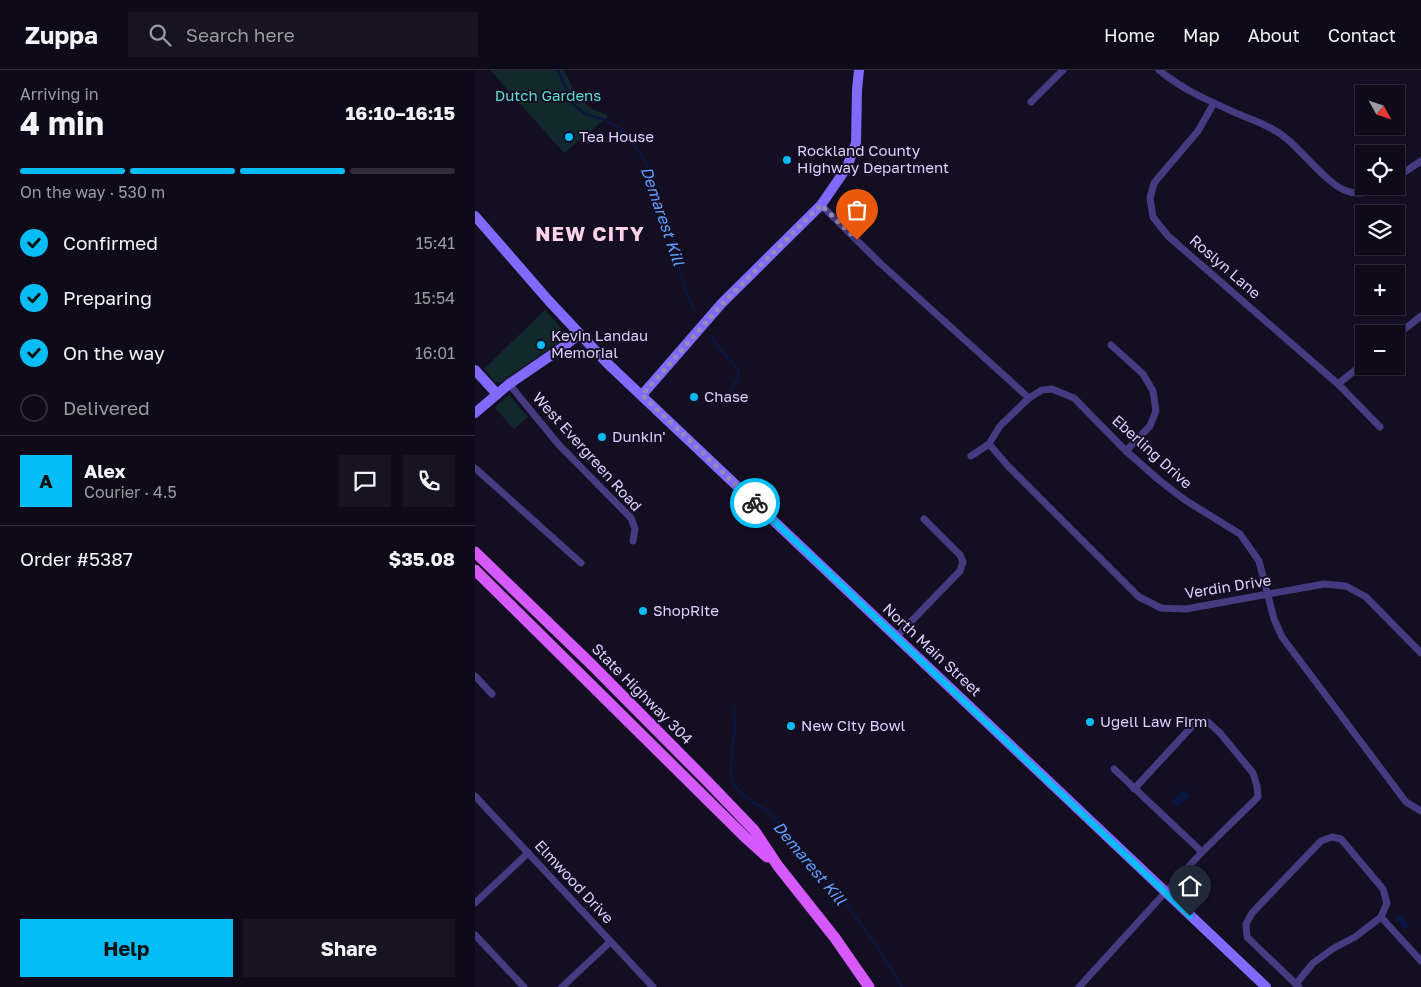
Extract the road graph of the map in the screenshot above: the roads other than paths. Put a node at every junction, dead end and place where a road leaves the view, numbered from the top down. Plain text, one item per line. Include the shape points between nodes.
1 (859, 70) edge
2 (1063, 70) edge
3 (1159, 70) edge
4 (1031, 102) dead end
5 (1214, 103) junction
6 (1421, 161) edge
7 (1405, 172) edge
8 (1355, 193) edge
9 (821, 205) junction
10 (476, 218) edge
11 (1421, 316) edge
12 (1405, 329) edge
13 (579, 334) junction
14 (1111, 346) dead end
15 (475, 370) edge
16 (1355, 370) edge
17 (509, 384) junction
18 (1338, 384) junction
19 (497, 394) junction
20 (642, 395) junction
21 (1029, 398) junction
22 (475, 413) edge
23 (1380, 427) dead end
24 (989, 444) junction
25 (1126, 451) junction
26 (971, 456) dead end
27 (475, 468) edge
28 (924, 519) dead end
29 (633, 541) dead end
30 (475, 552) edge
31 (581, 563) dead end
32 (475, 570) edge
33 (1267, 594) junction
34 (896, 637) junction
35 (1421, 653) edge
36 (475, 676) edge
37 (491, 694) dead end
38 (1114, 769) dead end
39 (1134, 788) junction
40 (475, 796) edge
41 (1421, 811) edge
42 (1202, 852) junction
43 (528, 853) junction
44 (778, 866) junction
45 (1166, 892) junction
46 (475, 903) edge
47 (1381, 917) junction
48 (475, 935) edge
49 (610, 942) junction
50 (1421, 961) edge
51 (1298, 985) edge
52 (524, 987) edge
53 (563, 987) edge
54 (653, 987) edge
55 (869, 987) edge
56 (1079, 987) edge
57 (1266, 987) edge

1 - 9 street via 856,143 847,166
2 - 4 street
3 - 5 street via 1179,85
5 - 8 street via 1286,138 1328,179 1343,190
5 - 18 street, Roslyn Lane via 1199,131 1154,183 1150,198 1153,217 1168,236
6 - 7 street
9 - 20 street via 723,303
9 - 21 street
10 - 13 street, North Main Street
11 - 12 street
13 - 17 street
13 - 20 street, North Main Street
14 - 25 street via 1143,374 1153,391 1156,411 1150,426
15 - 19 street
16 - 18 street
17 - 19 street
17 - 29 street, West Evergreen Road via 547,433 631,518 635,529
18 - 23 street, Roslyn Lane
19 - 22 street
20 - 34 street, North Main Street
21 - 24 street via 1000,426
21 - 25 street, Eberling Drive via 1042,390 1052,389 1074,398
24 - 26 street
24 - 33 street, Verdin Drive via 1007,466 1139,597 1161,608 1186,609
25 - 33 street, Eberling Drive via 1185,500 1239,534 1259,561
27 - 31 street
28 - 34 street via 963,562 959,571
30 - 44 main road, State Highway 304 via 707,781 757,835
32 - 44 main road, State Highway 304
33 - 35 street, Verdin Drive via 1324,584 1346,586 1366,596
33 - 41 street, Eberling Drive via 1281,637 1406,802
34 - 45 street, North Main Street
36 - 37 street
38 - 39 street
39 - 42 street
39 - 42 street via 1197,721 1208,722 1220,733 1253,773 1258,797
40 - 43 street, Elmwood Drive
42 - 45 street
43 - 46 street
43 - 49 street, Elmwood Drive
44 - 55 main road, State Highway 304
45 - 56 street
45 - 57 street, North Main Street
47 - 50 street
47 - 51 street via 1313,963
47 - 51 street via 1387,902 1383,889 1341,839 1332,837 1321,841 1252,913 1246,924 1247,937
48 - 52 street
49 - 53 street
49 - 54 street, Elmwood Drive

